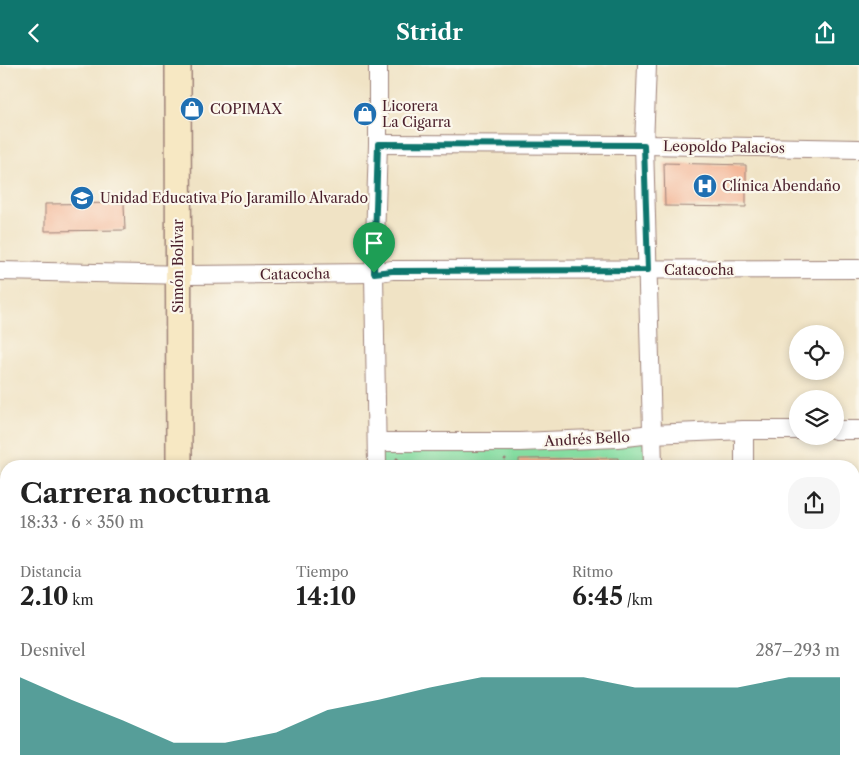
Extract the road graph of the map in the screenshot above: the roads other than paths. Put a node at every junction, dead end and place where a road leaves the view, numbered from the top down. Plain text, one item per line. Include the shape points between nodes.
1 (178, 65) edge
2 (378, 65) edge
3 (647, 65) edge
4 (378, 144) junction
5 (644, 145) junction
6 (859, 149) edge
7 (859, 269) edge
8 (648, 270) junction
9 (0, 271) edge
10 (374, 273) junction
11 (178, 275) junction
12 (744, 430) junction
13 (789, 430) edge
14 (844, 430) edge
15 (859, 430) edge
16 (652, 434) junction
17 (377, 443) junction
18 (179, 460) edge
19 (377, 460) edge
20 (653, 460) edge
21 (744, 460) edge

1 - 11 street, Simón Bolívar
2 - 4 street
3 - 5 street
4 - 5 street, Leopoldo Palacios
4 - 10 street
5 - 6 street, Leopoldo Palacios
5 - 8 street
7 - 8 street, Catacocha
8 - 10 street, Catacocha
8 - 16 street
9 - 11 street, Catacocha
10 - 11 street, Catacocha
10 - 17 street
11 - 18 street, Simón Bolívar
12 - 13 street, Andrés Bello
12 - 16 street, Andrés Bello
12 - 21 street
14 - 15 street
16 - 17 street, Andrés Bello via 520,442
16 - 20 street
17 - 19 street

